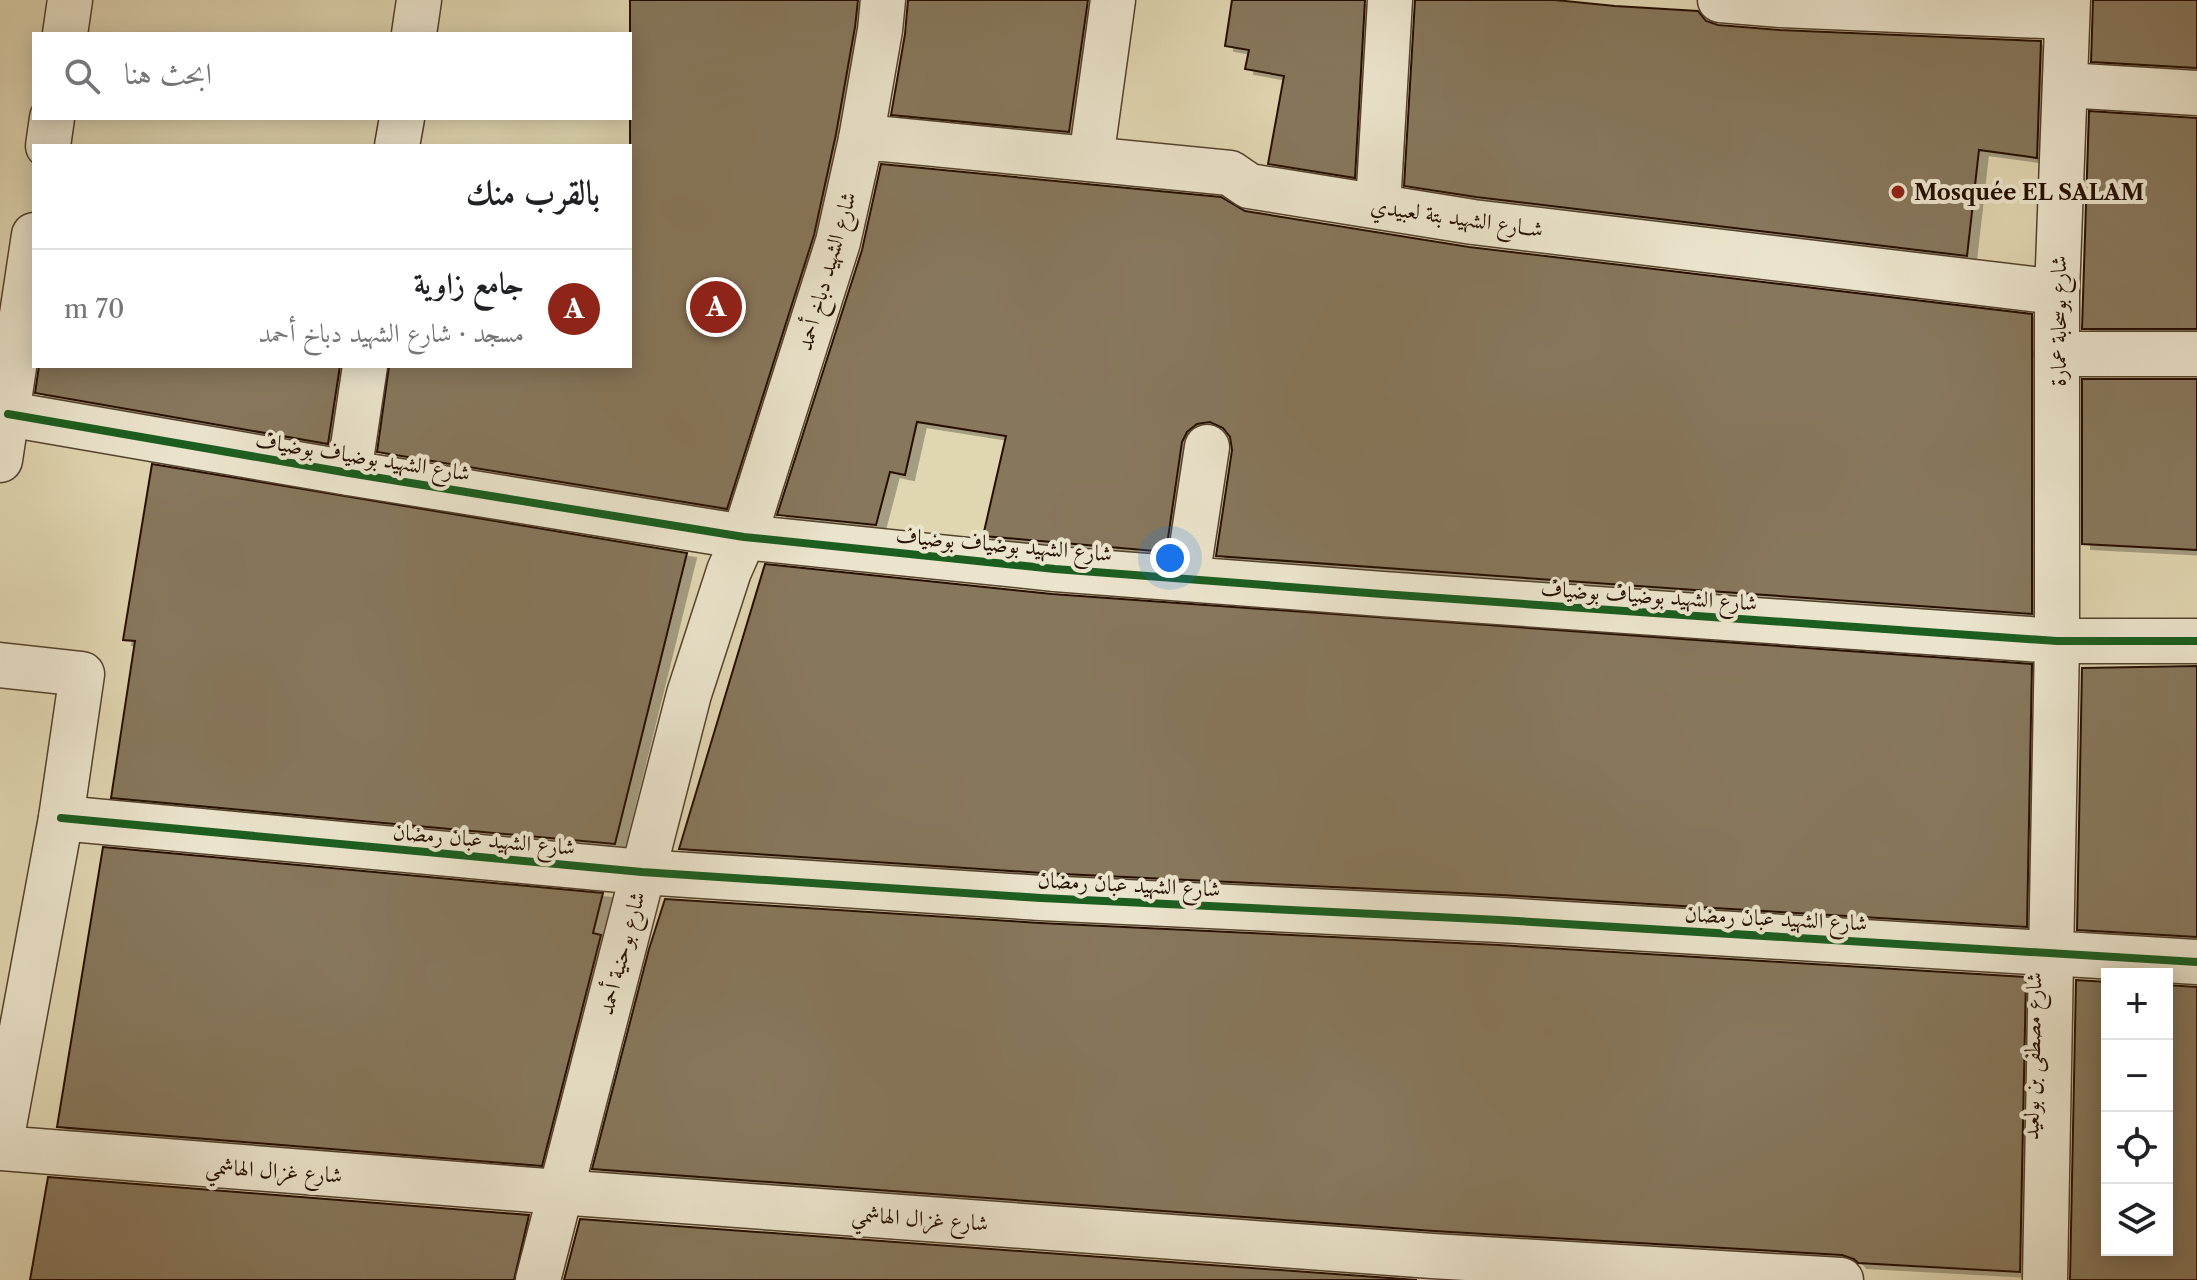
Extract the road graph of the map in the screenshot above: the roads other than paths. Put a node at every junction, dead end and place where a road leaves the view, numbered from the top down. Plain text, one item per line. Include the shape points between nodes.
1 (70, 0) edge
2 (419, 0) edge
3 (883, 0) edge
4 (1113, 0) edge
5 (1390, 0) edge
6 (1720, 0) edge
7 (1854, 4) edge
8 (2068, 8) edge
9 (65, 32) edge
10 (414, 32) edge
11 (2065, 85) junction
12 (2197, 93) edge
13 (52, 120) edge
14 (402, 120) edge
15 (861, 139) junction
16 (48, 144) edge
17 (397, 144) edge
18 (1091, 159) junction
19 (1378, 206) junction
20 (32, 249) edge
21 (2057, 292) junction
22 (2057, 354) junction
23 (2197, 354) edge
24 (365, 368) edge
25 (8, 414) junction
26 (1207, 447) dead end
27 (0, 460) edge
28 (349, 473) junction
29 (744, 537) junction
30 (1187, 579) junction
31 (2057, 641) junction
32 (2197, 641) edge
33 (0, 665) edge
34 (61, 818) junction
35 (642, 872) junction
36 (2052, 953) junction
37 (2197, 962) edge
38 (0, 1148) edge
39 (559, 1192) junction
40 (538, 1280) edge
41 (1841, 1280) edge
42 (2045, 1280) edge

1 - 9 street
2 - 10 street
3 - 15 street, شارع الشهيد دباخ أحمد
4 - 18 street
5 - 19 street
6 - 7 street
7 - 8 street
8 - 11 street, شارع بوسحابة عمارة
11 - 12 street
11 - 21 street, شارع بوسحابة عمارة
13 - 16 street
14 - 17 street
15 - 18 street, شــارع الشهيد بتة لعبيدي
15 - 29 street, شارع الشهيد دباخ أحمد via 838,242
18 - 19 street, شــارع الشهيد بتة لعبيدي via 1230,173 1249,186
19 - 21 street, شــارع الشهيد بتة لعبيدي
20 - 25 street
21 - 22 street, شارع بوسحابة عمارة
22 - 23 street
22 - 31 street, شارع بوسحابة عمارة
24 - 28 street
25 - 27 street
25 - 28 street, شارع الشهيد بوضياف بوضياف
26 - 30 street
28 - 29 street, شارع الشهيد بوضياف بوضياف
29 - 30 street, شارع الشهيد بوضياف بوضياف
29 - 35 street, شارع بوحنية أحمد via 689,694
30 - 31 street, شارع الشهيد بوضياف بوضياف
31 - 32 street, شارع الشهيد بوضياف بوضياف
31 - 36 street, شارع مصطفى بن بولعيد
33 - 34 street via 82,674
34 - 35 street, شارع الشهيد عبان رمضان
34 - 38 street
35 - 36 street, شارع الشهيد عبان رمضان
35 - 39 street, شارع بوحنية أحمد
36 - 37 street, شارع الشهيد عبان رمضان
36 - 42 street, شارع مصطفى بن بولعيد
38 - 39 street, شارع غزال الهاشمي
39 - 40 street, شارع بوحنية أحمد
39 - 41 street, شارع غزال الهاشمي via 1432,1256

